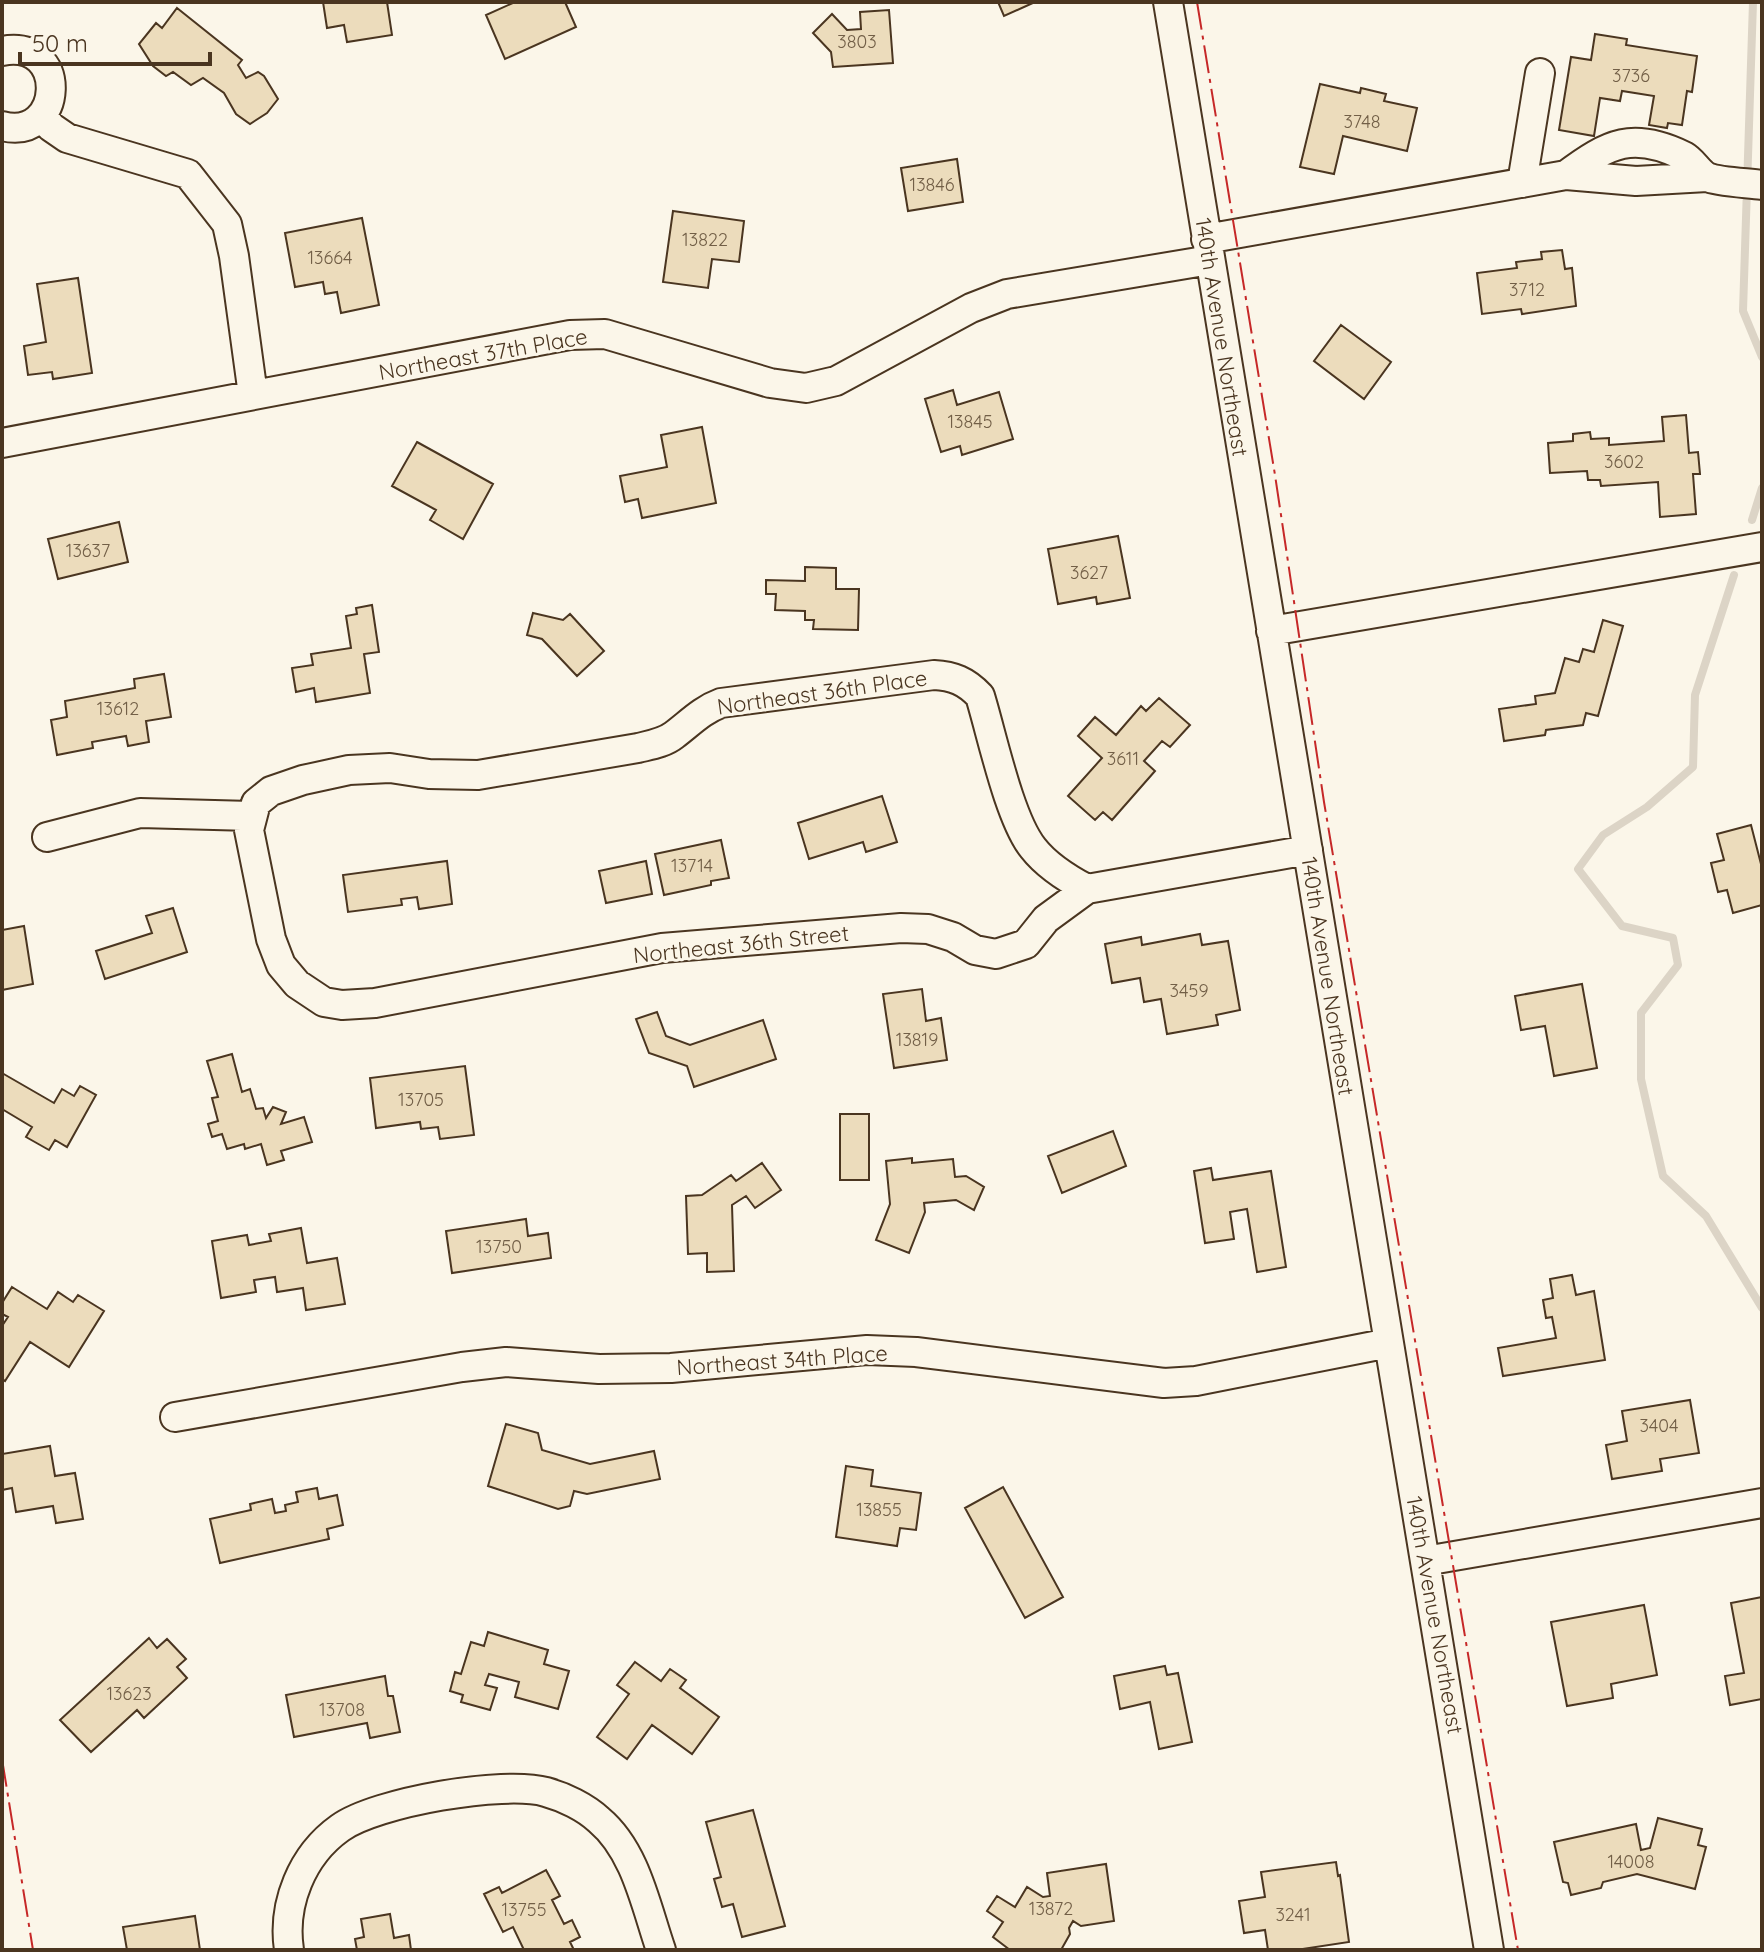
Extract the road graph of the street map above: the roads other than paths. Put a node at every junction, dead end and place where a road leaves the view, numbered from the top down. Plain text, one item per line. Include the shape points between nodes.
1 (1168, 2) edge
2 (2, 51) edge
3 (1540, 73) dead end
4 (42, 115) junction
5 (2, 126) edge
6 (1566, 175) junction
7 (1707, 177) junction
8 (1522, 183) junction
9 (1762, 185) edge
10 (1208, 249) junction
11 (253, 395) junction
12 (2, 443) edge
13 (1762, 547) edge
14 (1271, 631) junction
15 (254, 810) junction
16 (47, 837) dead end
17 (1308, 850) junction
18 (1087, 889) junction
19 (1389, 1343) junction
20 (175, 1417) dead end
21 (1762, 1503) edge
22 (1425, 1561) junction
23 (289, 1950) edge
24 (661, 1950) edge
25 (1489, 1950) edge

1 - 10 street, 140th Avenue Northeast
2 - 4 street via 29,52 48,69 52,93
3 - 8 street
4 - 5 street via 20,127
4 - 11 street via 67,138 188,174 227,224
6 - 7 street via 1636,181
6 - 7 street via 1597,152 1627,143 1653,143 1688,158
6 - 8 street, Northeast 37th Place
7 - 9 street
8 - 10 street, Northeast 37th Place
10 - 11 street, Northeast 37th Place via 1007,294 836,381 806,388 770,383 605,334 570,335
10 - 14 street, 140th Avenue Northeast
11 - 12 street, Northeast 37th Place
13 - 14 street
14 - 17 street, 140th Avenue Northeast
15 - 16 street, Northeast 36th Place via 140,813
15 - 18 street, Northeast 36th Place via 271,791 349,770 478,775 661,742 721,703 949,676 980,696 1008,793 1032,847
15 - 18 street, Northeast 36th Street via 249,830 281,965 312,996 342,1005 662,948 901,928 928,929 996,954 1026,944 1046,919
17 - 18 street, Northeast 36th Street
17 - 19 street, 140th Avenue Northeast
19 - 20 street, Northeast 34th Place via 1164,1383 867,1350 671,1368 506,1362
19 - 22 street, 140th Avenue Northeast
21 - 22 street
22 - 25 street, 140th Avenue Northeast
23 - 24 street via 286,1933 294,1888 306,1863 341,1827 377,1811 512,1788 544,1791 600,1820 633,1866

